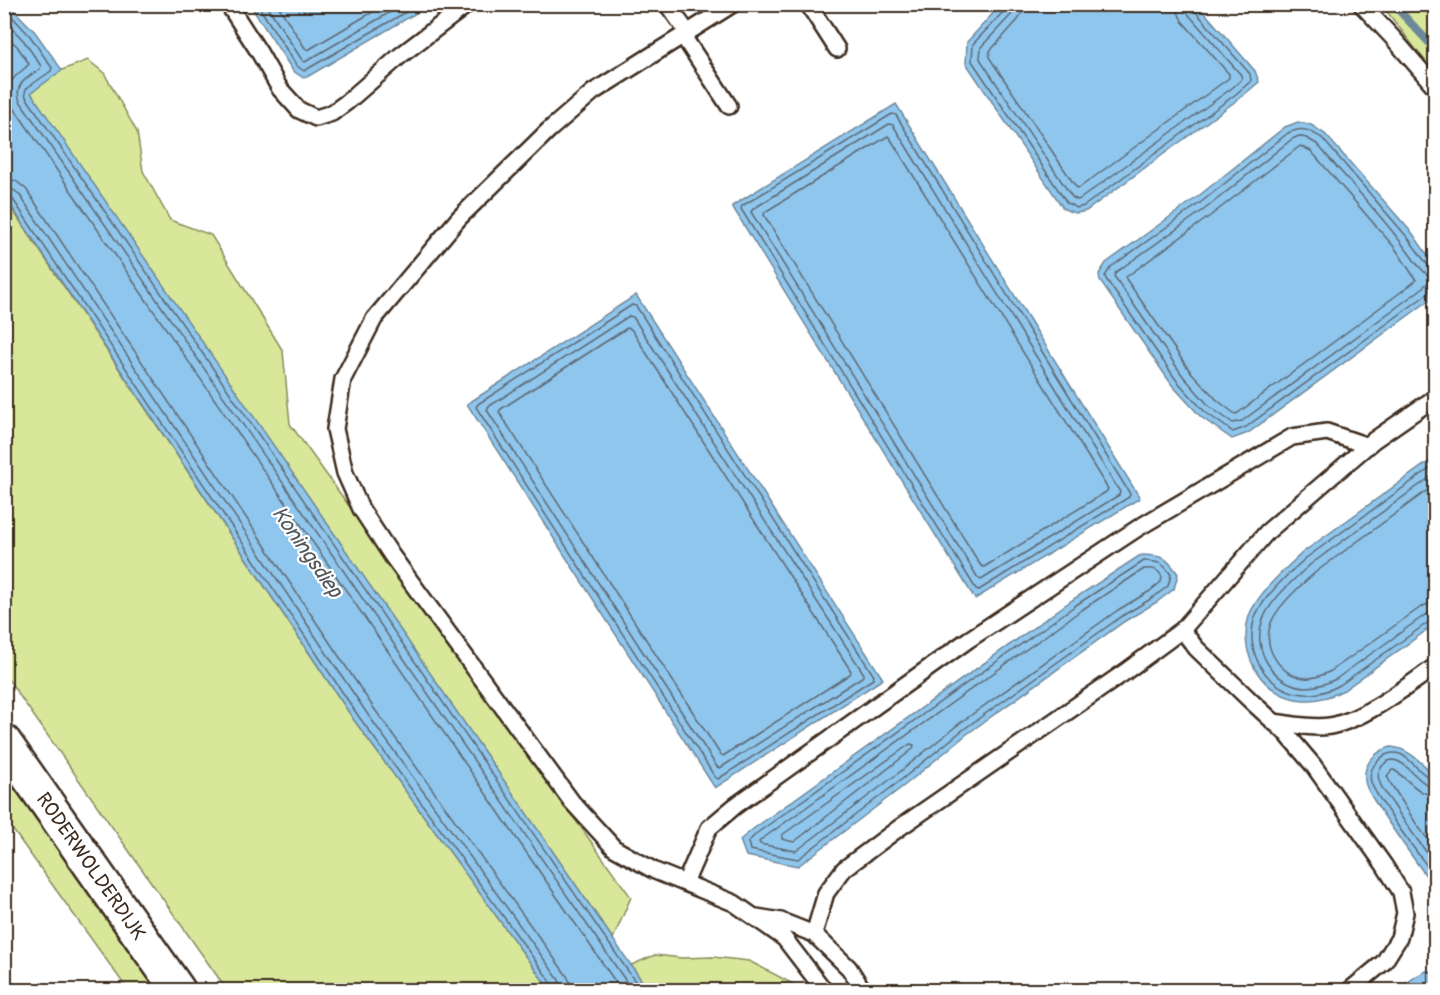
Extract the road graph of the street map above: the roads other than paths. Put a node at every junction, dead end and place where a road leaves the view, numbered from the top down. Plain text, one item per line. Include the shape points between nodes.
1 (228, 4) edge
2 (468, 4) edge
3 (667, 4) edge
4 (734, 4) edge
5 (808, 4) edge
6 (1361, 4) edge
7 (685, 35) junction
8 (837, 49) dead end
9 (1436, 88) edge
10 (729, 106) dead end
11 (1436, 397) edge
12 (1368, 446) junction
13 (1182, 630) junction
14 (1436, 666) edge
15 (1273, 722) junction
16 (4, 742) edge
17 (685, 884) junction
18 (753, 916) junction
19 (814, 934) junction
20 (178, 990) edge
21 (824, 990) edge
22 (863, 990) edge
23 (1350, 990) edge

1 - 2 lane via 280,89 299,110 315,118 332,113 347,102
3 - 7 lane
4 - 7 lane
5 - 8 lane
6 - 9 lane
7 - 10 lane
7 - 17 lane via 593,92 459,218 375,319 344,379 335,429 345,472 362,509 572,802 614,848
11 - 12 lane
12 - 13 lane via 1267,532
12 - 17 lane via 1327,432 1292,437 1138,528 968,640 735,806 709,828
13 - 15 lane
13 - 19 lane via 844,869 826,893
14 - 15 lane via 1354,718 1329,726
15 - 23 lane via 1313,765 1401,892 1405,913 1399,938 1384,962
16 - 20 street, RODERWOLDERDIJK
17 - 18 lane via 734,903
18 - 19 lane via 781,921
18 - 21 lane via 784,938
19 - 22 lane via 849,968

